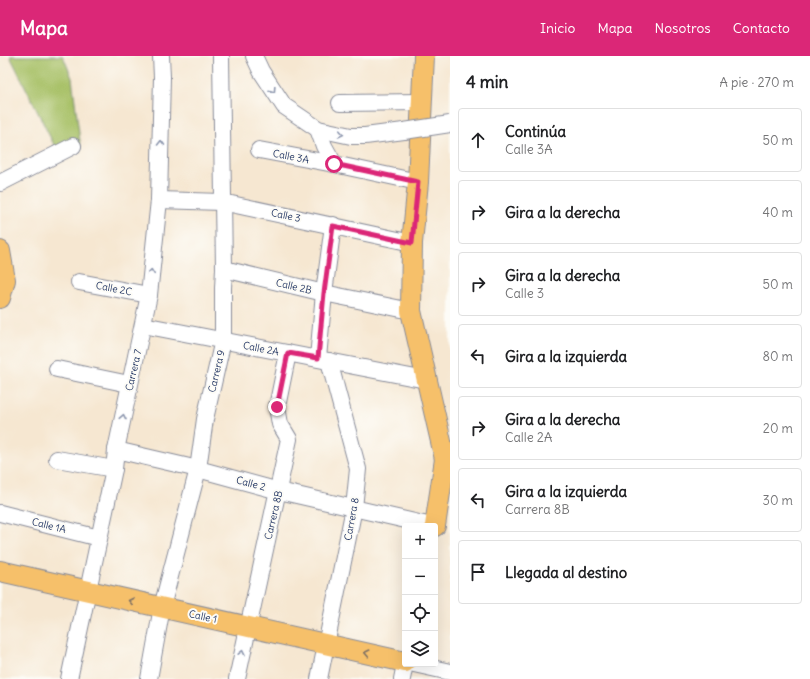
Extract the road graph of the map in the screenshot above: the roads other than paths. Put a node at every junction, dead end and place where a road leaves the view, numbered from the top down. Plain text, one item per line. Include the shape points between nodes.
1 (161, 56) edge
2 (221, 56) edge
3 (254, 56) edge
4 (424, 56) edge
5 (422, 102) junction
6 (340, 103) dead end
7 (450, 124) edge
8 (318, 129) junction
9 (73, 146) dead end
10 (259, 150) dead end
11 (334, 164) junction
12 (0, 182) edge
13 (418, 182) junction
14 (159, 200) junction
15 (222, 202) junction
16 (333, 226) junction
17 (412, 243) junction
18 (0, 251) edge
19 (224, 269) junction
20 (79, 282) dead end
21 (324, 293) junction
22 (149, 295) junction
23 (0, 298) edge
24 (411, 311) junction
25 (143, 325) junction
26 (223, 340) junction
27 (288, 353) junction
28 (323, 360) junction
29 (57, 368) dead end
30 (426, 380) junction
31 (129, 384) junction
32 (116, 450) junction
33 (57, 459) dead end
34 (447, 465) edge
35 (114, 469) junction
36 (198, 469) junction
37 (279, 491) junction
38 (354, 508) junction
39 (0, 513) edge
40 (421, 523) edge
41 (435, 523) edge
42 (99, 538) junction
43 (0, 571) edge
44 (87, 592) junction
45 (162, 607) junction
46 (248, 626) junction
47 (327, 644) junction
48 (402, 662) edge
49 (404, 667) edge
50 (428, 667) edge
51 (450, 672) edge
52 (69, 679) edge
53 (149, 679) edge
54 (237, 679) edge
55 (319, 679) edge
56 (402, 679) edge

14 -> 1 street, Carrera 7
2 - 15 street, Carrera 9
3 -> 8 street via 284,106
4 - 5 main road
5 - 6 street
5 - 13 main road
8 -> 7 street, bridge via 351,136 365,136
8 - 11 street
9 - 12 street
10 - 11 street, Calle 3A
11 - 13 street, Calle 3A
13 - 17 main road
14 - 15 street, Calle 3
22 -> 14 street, Carrera 7
15 - 16 street, Calle 3
15 - 19 street, Carrera 9
16 - 17 street, Calle 3
16 - 21 street
17 - 24 main road
18 - 23 main road via 5,280
19 - 21 street, Calle 2B
19 - 26 street, Carrera 9
20 - 22 street, Calle 2C
21 - 24 street, Calle 2B
21 - 28 street
22 - 25 street, Carrera 7
24 - 30 main road
25 - 26 street, Calle 2A
25 - 31 street, Carrera 7
26 - 27 street, Calle 2A
26 - 36 street, Carrera 9 via 205,419
27 - 28 street, Calle 2A
27 - 37 street, Carrera 8B via 277,407 280,424 289,439
28 - 30 street, Calle 2A
28 - 38 street, Carrera 8 via 358,469
29 - 31 street
30 - 34 main road
32 -> 31 street, Carrera 7
32 - 35 street, Carrera 7
32 - 36 street, Calle 2
33 - 35 street
34 - 41 main road
35 - 42 street, Carrera 7
36 - 37 street, Calle 2
36 - 45 street, Carrera 9
37 - 38 street, Calle 2
37 - 46 street, Carrera 8B
38 - 40 street, Calle 2
38 - 47 street, Carrera 8
39 - 42 street, Calle 1A
42 - 44 street, Carrera 7
43 - 44 main road, Calle 1
45 -> 44 main road, Calle 1
44 - 52 street, Carrera 7
45 - 46 main road, Calle 1
45 - 53 street, Carrera 9
46 - 47 main road, Calle 1
54 -> 46 street, Carrera 8B
48 -> 47 main road, Calle 1
47 - 55 street, Carrera 8
49 - 56 street
50 - 51 street

